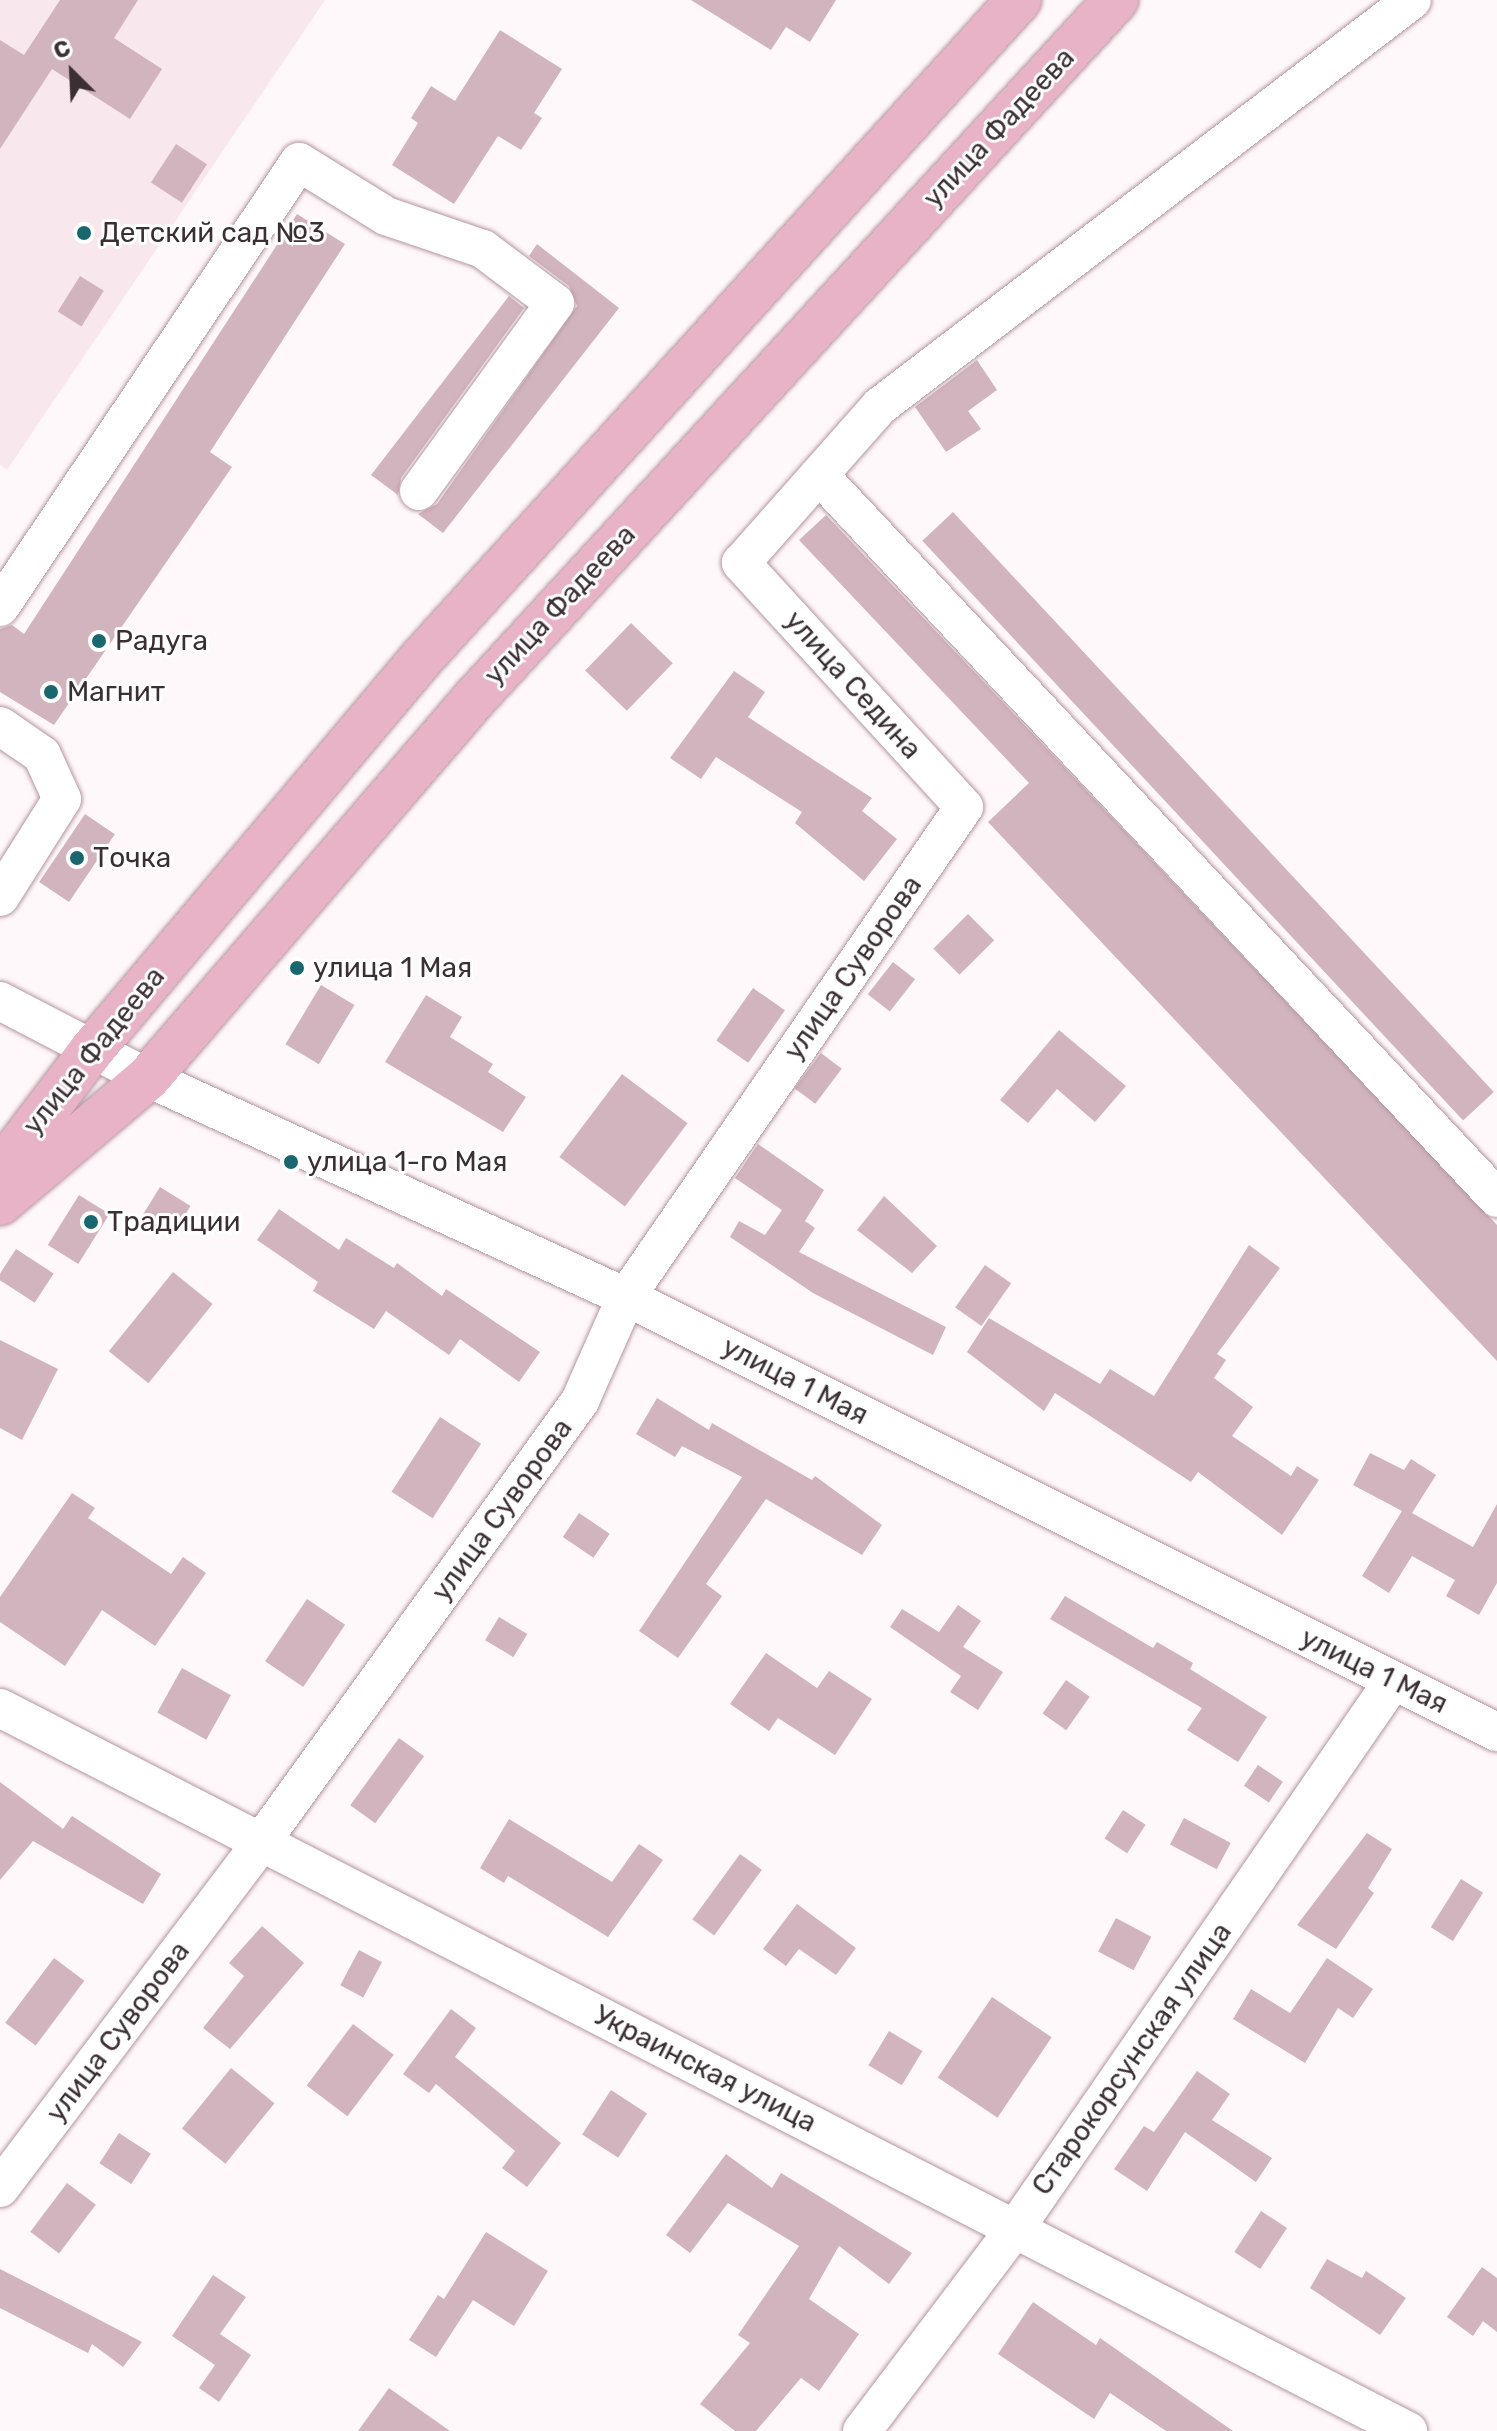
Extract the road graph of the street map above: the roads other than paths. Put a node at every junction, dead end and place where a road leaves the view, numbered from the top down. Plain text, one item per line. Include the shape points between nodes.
1 (1019, 0) edge
2 (1116, 0) edge
3 (1412, 0) edge
4 (819, 475) junction
5 (419, 491) dead end
6 (0, 607) edge
7 (421, 659) junction
8 (475, 698) junction
9 (0, 726) edge
10 (964, 807) joint
11 (0, 897) edge
12 (0, 1001) edge
13 (91, 1051) junction
14 (148, 1078) junction
15 (0, 1171) edge
16 (1497, 1198) edge
17 (0, 1203) edge
18 (626, 1297) junction
19 (1393, 1681) junction
20 (0, 1708) edge
21 (1497, 1732) edge
22 (259, 1845) junction
23 (0, 2188) edge
24 (1017, 2226) junction
25 (862, 2431) edge
26 (1408, 2431) edge

1 - 7 main road, улица Фадеева
2 - 8 main road, улица Фадеева
3 - 4 street via 880,406
4 - 10 street, улица Седина via 741,563
4 - 16 street
5 - 6 street via 555,303 483,249 386,216 299,162
7 - 8 main road via 443,654 461,659 471,673
7 - 13 main road, улица Фадеева
8 - 14 main road, улица Фадеева
9 - 11 street via 42,755 62,799
10 - 18 street, улица Суворова
12 - 13 street, улица 1 Мая
13 - 14 street, улица 1 Мая
13 - 15 main road, улица Фадеева
14 - 17 main road, улица Фадеева
14 - 18 street, улица 1 Мая
18 - 19 street, улица 1 Мая
18 - 22 street, улица Суворова via 580,1401
19 - 21 street, улица 1 Мая
19 - 24 street, Старокорсунская улица
20 - 22 street, Украинская улица
22 - 23 street, улица Суворова
22 - 24 street, Украинская улица
24 - 25 street, Старокорсунская улица
24 - 26 street, Украинская улица

